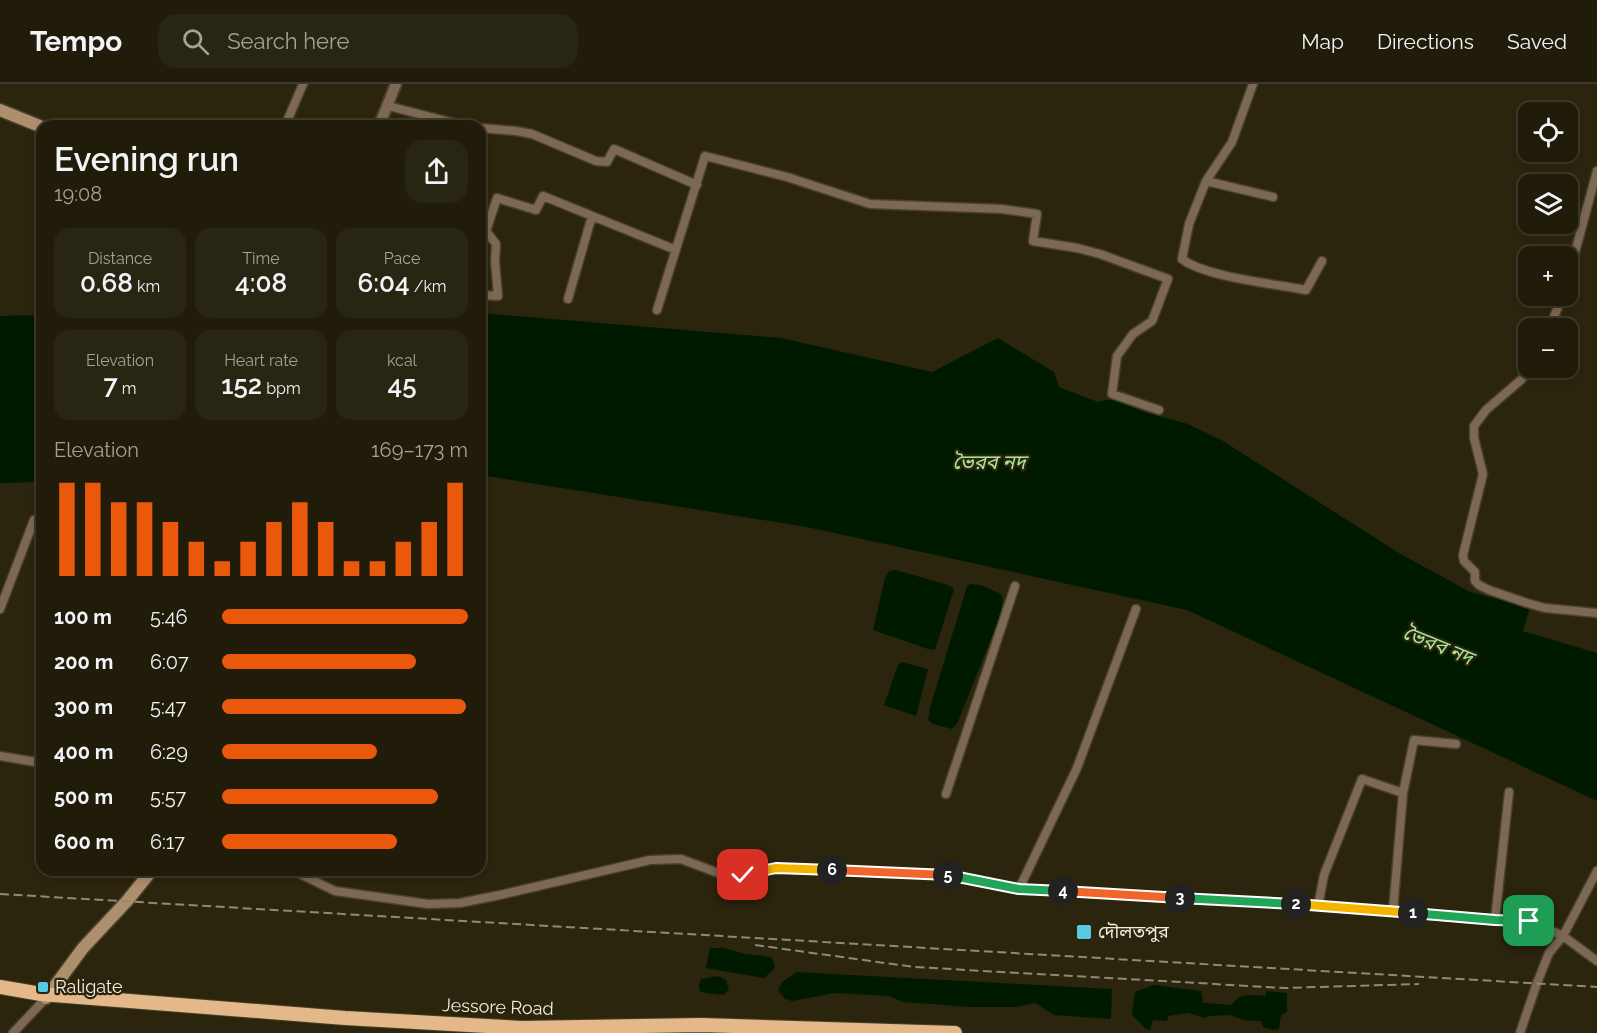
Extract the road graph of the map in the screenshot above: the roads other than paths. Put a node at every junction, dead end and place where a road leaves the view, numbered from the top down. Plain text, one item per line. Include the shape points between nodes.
1 (303, 84) edge
2 (396, 84) edge
3 (1253, 84) edge
4 (388, 106) junction
5 (0, 110) edge
6 (288, 120) edge
7 (382, 120) edge
8 (443, 120) edge
9 (36, 125) edge
10 (486, 128) edge
11 (1597, 171) edge
12 (1206, 181) junction
13 (697, 185) junction
14 (1273, 197) dead end
15 (592, 216) junction
16 (486, 222) edge
17 (486, 232) edge
18 (1577, 246) edge
19 (676, 250) junction
20 (1322, 261) dead end
21 (486, 295) edge
22 (568, 299) dead end
23 (657, 310) dead end
24 (1523, 378) edge
25 (1159, 410) dead end
26 (34, 520) dead end
27 (1014, 586) dead end
28 (0, 609) edge
29 (1136, 609) dead end
30 (1597, 613) edge
31 (1456, 744) dead end
32 (0, 756) edge
33 (36, 762) edge
34 (1509, 792) dead end
35 (1403, 793) junction
36 (946, 794) dead end
37 (1597, 871) edge
38 (147, 876) edge
39 (304, 876) edge
40 (1019, 889) junction
41 (1318, 906) junction
42 (1393, 911) junction
43 (1495, 920) junction
44 (1563, 936) junction
45 (1597, 962) edge
46 (0, 987) edge
47 (45, 995) junction
48 (700, 1032) edge
49 (13, 1033) edge
50 (492, 1033) edge
51 (636, 1033) edge
52 (788, 1033) edge
53 (955, 1033) edge
54 (1520, 1033) edge

1 - 6 street
2 - 4 street
3 - 12 street via 1232,142
4 - 7 street
4 - 8 street
5 - 9 main road
10 - 13 street via 532,134 580,156 607,162 614,149
11 - 18 street
12 - 14 street
12 - 20 street via 1189,224 1184,261 1236,277 1306,290
13 - 19 street
13 - 25 street via 705,156 870,204 973,207 1037,214 1033,241 1100,254 1168,279 1152,321 1132,334 1117,356 1112,394
15 - 16 street via 543,196 536,210 497,198
15 - 19 street
15 - 22 street
17 - 21 street via 496,244 498,296
19 - 23 street
24 - 30 street via 1474,426 1483,474 1464,561 1475,572 1475,581 1489,590 1545,608
26 - 28 street
27 - 36 street
29 - 40 street via 1077,768
31 - 35 street via 1414,740
32 - 33 street
34 - 43 street
35 - 41 street via 1362,779 1324,875
35 - 42 street
37 - 44 street
38 - 47 main road
39 - 40 street via 335,891 428,904 460,903 650,860 681,859 721,874 743,875 776,868 951,875
40 - 41 street
41 - 42 street
42 - 43 street
43 - 44 street via 1529,921
44 - 45 street
44 - 54 street via 1549,953
46 - 47 highway, Jessore Road
47 - 49 street
47 - 50 highway, Jessore Road via 83,1004
47 - 53 highway, Jessore Road via 522,1028 702,1025
48 - 51 highway
48 - 52 highway

